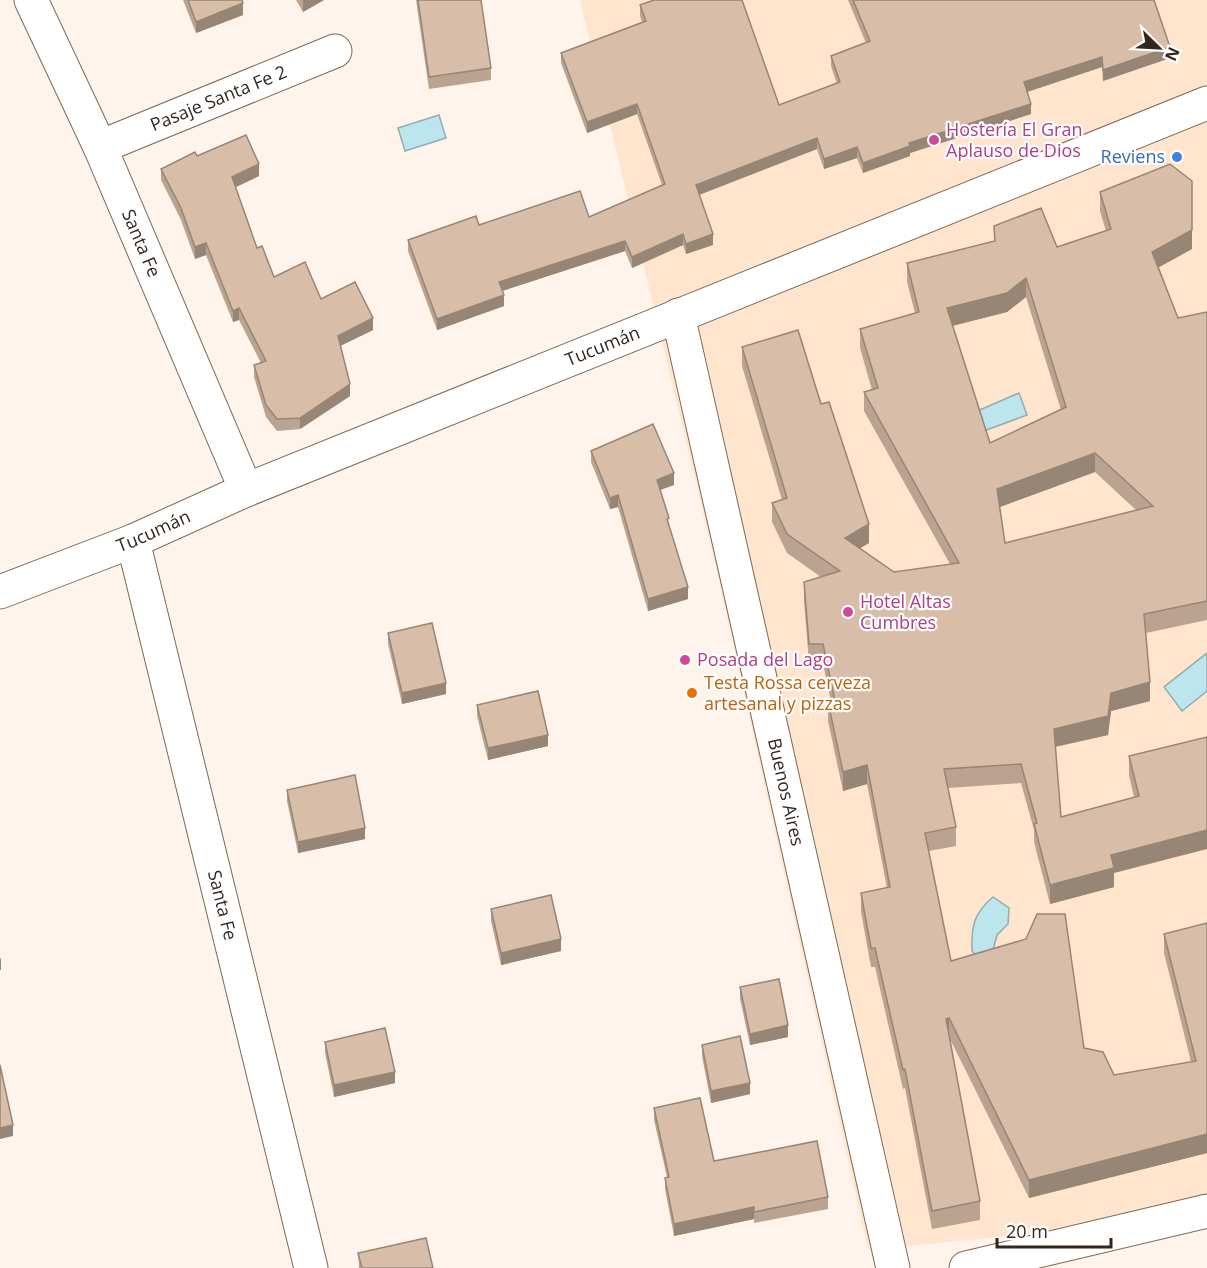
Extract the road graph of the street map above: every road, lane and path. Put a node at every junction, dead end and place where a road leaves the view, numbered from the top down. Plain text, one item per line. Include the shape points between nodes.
1 (32, 0) edge
2 (335, 51) dead end
3 (1207, 103) edge
4 (100, 147) junction
5 (678, 315) junction
6 (246, 490) junction
7 (133, 541) junction
8 (0, 592) edge
9 (1207, 1211) edge
10 (311, 1268) edge
11 (893, 1268) edge
12 (966, 1268) edge

1 - 4 street, Santa Fe
2 - 4 street, Pasaje Santa Fe 2
3 - 5 street, Tucumán
4 - 6 street, Santa Fe
5 - 6 street, Tucumán
5 - 11 street, Buenos Aires
6 - 7 street, Tucumán
7 - 8 street, Tucumán
7 - 10 street, Santa Fe
9 - 12 street

